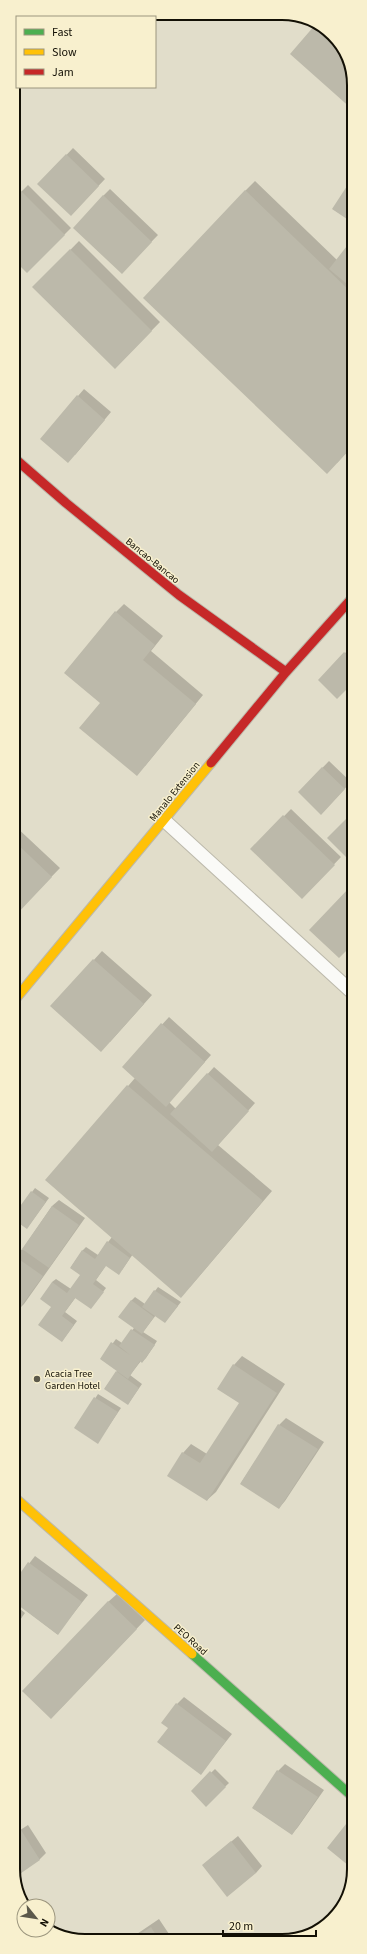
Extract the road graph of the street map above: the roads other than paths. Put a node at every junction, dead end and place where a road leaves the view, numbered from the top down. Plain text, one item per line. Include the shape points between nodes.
1 (20, 463) edge
2 (347, 604) edge
3 (286, 672) junction
4 (165, 821) junction
5 (347, 988) edge
6 (20, 994) edge
7 (20, 1501) edge
8 (347, 1792) edge

1 - 3 street, Bancao-Bancao via 179,595
2 - 3 street, Manalo Extension
3 - 4 street, Manalo Extension
4 - 5 lane
4 - 6 street, Manalo Extension
7 - 8 street, PEO Road

